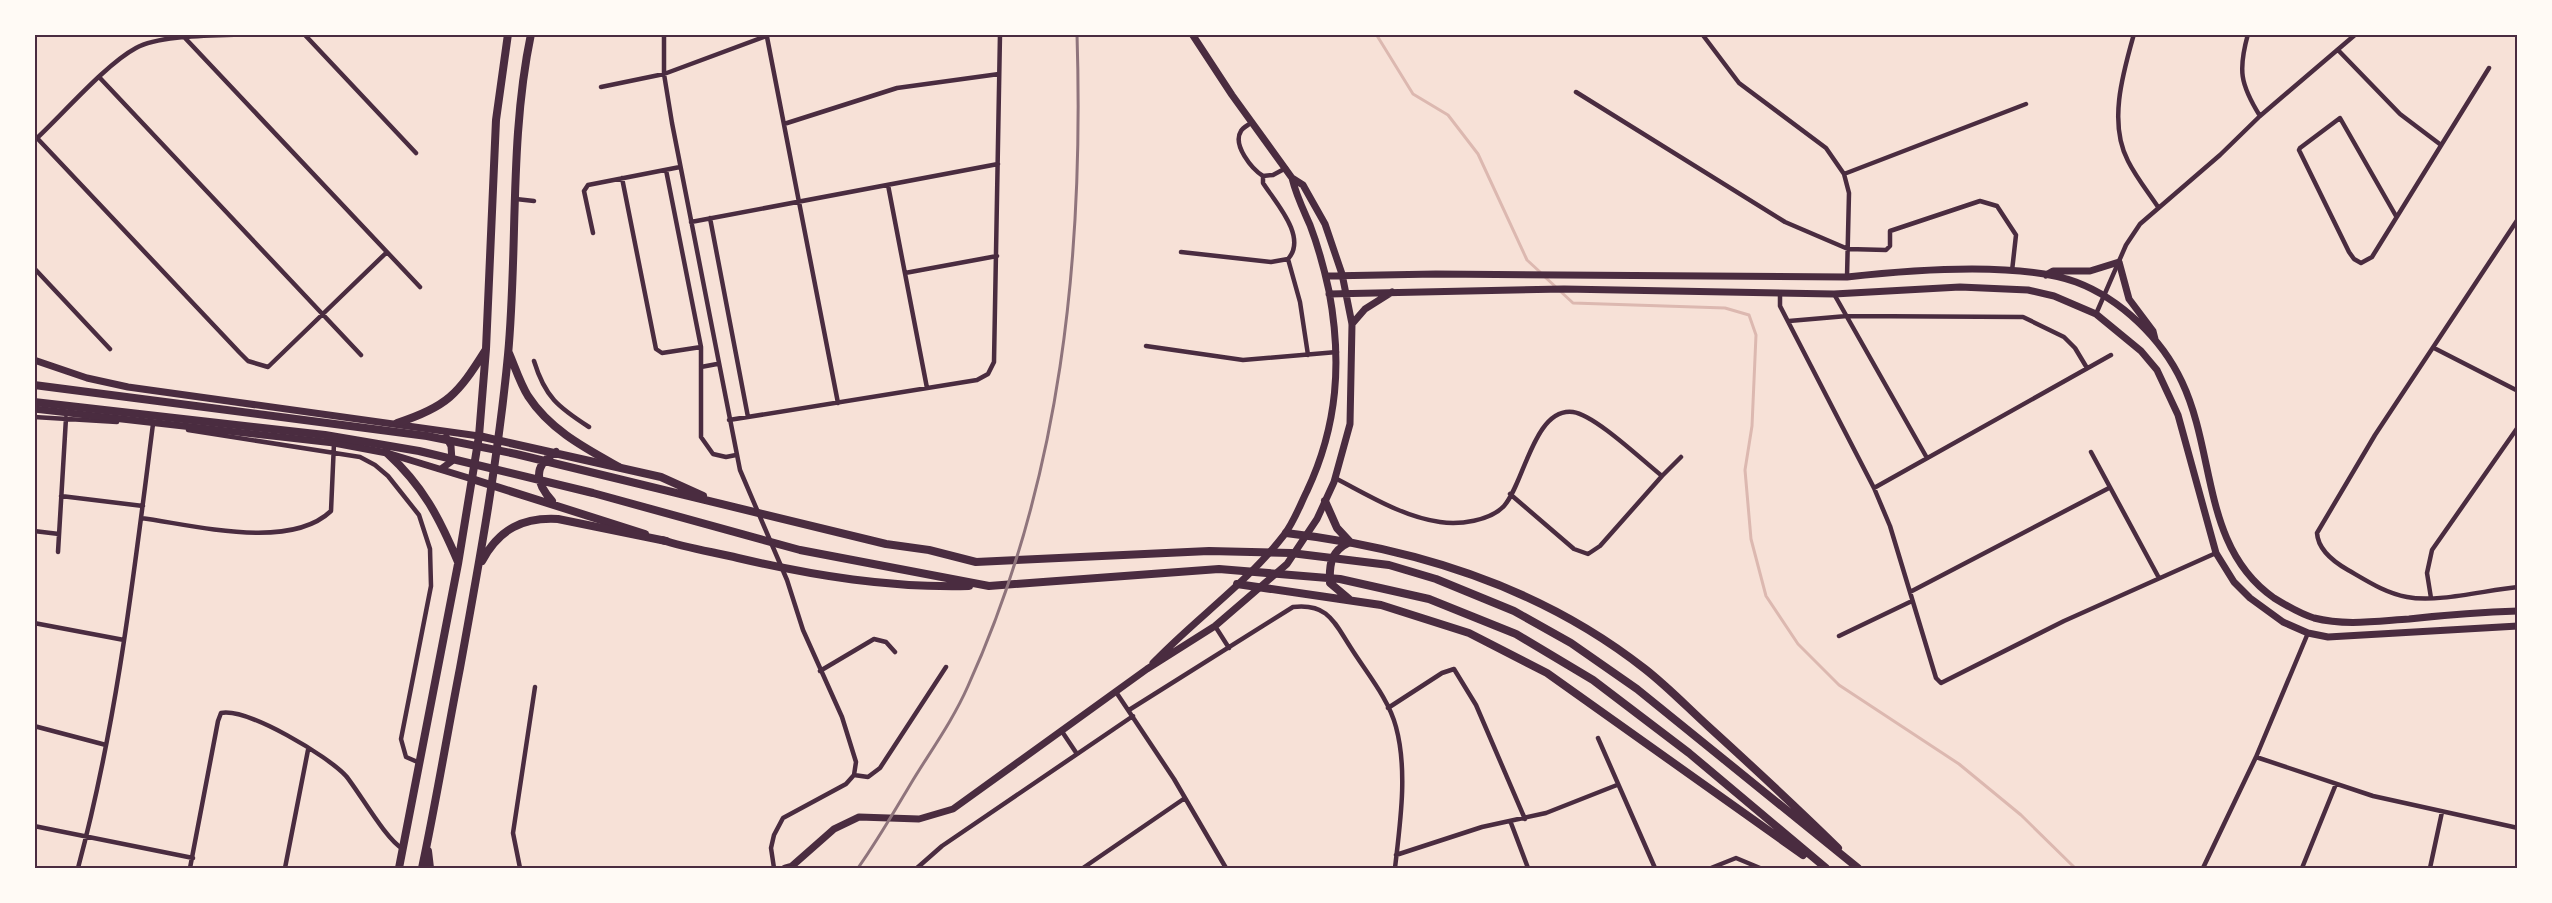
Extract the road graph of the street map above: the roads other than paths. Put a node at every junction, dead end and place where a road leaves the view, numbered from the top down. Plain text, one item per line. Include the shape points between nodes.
1 (250, 34) edge
2 (304, 34) edge
3 (508, 34) edge
4 (531, 34) edge
5 (664, 34) edge
6 (1000, 34) edge
7 (1192, 34) edge
8 (1702, 34) edge
9 (2134, 34) edge
10 (2248, 34) edge
11 (2356, 34) edge
12 (202, 35) edge
13 (770, 36) edge
14 (185, 38) junction
15 (2338, 50) junction
16 (2489, 68) dead end
17 (664, 74) junction
18 (999, 74) junction
19 (100, 78) junction
20 (601, 87) dead end
21 (1576, 92) dead end
22 (2026, 104) dead end
23 (2260, 116) junction
24 (1252, 122) junction
25 (784, 124) junction
26 (36, 139) edge
27 (2440, 145) junction
28 (416, 153) dead end
29 (998, 164) junction
30 (680, 167) junction
31 (1286, 168) junction
32 (666, 170) junction
33 (1844, 174) junction
34 (1263, 176) junction
35 (622, 178) junction
36 (1292, 178) junction
37 (888, 184) junction
38 (516, 200) junction
39 (534, 201) dead end
40 (799, 201) junction
41 (2158, 207) junction
42 (2396, 216) junction
43 (710, 218) junction
44 (2517, 219) edge
45 (691, 222) junction
46 (2516, 226) edge
47 (592, 233) dead end
48 (1848, 249) junction
49 (387, 252) junction
50 (1181, 252) dead end
51 (997, 256) junction
52 (1288, 259) junction
53 (2119, 262) junction
54 (34, 268) edge
55 (2012, 271) junction
56 (905, 273) junction
57 (1341, 274) junction
58 (2046, 275) junction
59 (1326, 276) junction
60 (1847, 278) junction
61 (420, 287) dead end
62 (1344, 292) junction
63 (1392, 292) junction
64 (1780, 293) junction
65 (1329, 294) junction
66 (1834, 294) junction
67 (2104, 294) junction
68 (322, 314) junction
69 (2096, 314) junction
70 (1847, 316) junction
71 (1789, 321) junction
72 (1352, 324) junction
73 (2155, 339) junction
74 (1146, 346) dead end
75 (701, 347) junction
76 (2434, 348) junction
77 (110, 349) dead end
78 (486, 349) junction
79 (508, 352) junction
80 (1337, 352) junction
81 (361, 355) dead end
82 (1308, 355) junction
83 (2111, 355) dead end
84 (34, 360) edge
85 (534, 361) dead end
86 (717, 364) junction
87 (700, 367) junction
88 (2087, 368) junction
89 (35, 385) edge
90 (927, 388) junction
91 (2517, 391) edge
92 (34, 402) edge
93 (838, 403) junction
94 (34, 409) edge
95 (34, 417) edge
96 (748, 417) junction
97 (66, 418) junction
98 (729, 420) junction
99 (397, 423) junction
100 (153, 424) junction
101 (589, 427) dead end
102 (2517, 427) edge
103 (437, 430) junction
104 (479, 436) junction
105 (500, 439) junction
106 (334, 444) junction
107 (333, 452) junction
108 (556, 452) junction
109 (2091, 452) dead end
110 (387, 453) junction
111 (736, 455) junction
112 (1681, 457) dead end
113 (1927, 458) junction
114 (619, 467) junction
115 (441, 469) junction
116 (1662, 476) junction
117 (472, 478) junction
118 (1335, 478) junction
119 (492, 484) junction
120 (1874, 488) junction
121 (2109, 488) junction
122 (1510, 494) junction
123 (61, 496) junction
124 (1325, 501) junction
125 (553, 502) junction
126 (721, 504) junction
127 (143, 506) junction
128 (141, 518) junction
129 (34, 531) edge
130 (1286, 533) junction
131 (59, 534) junction
132 (1306, 535) junction
133 (666, 541) junction
134 (1350, 542) junction
135 (58, 552) dead end
136 (2216, 553) junction
137 (458, 564) junction
138 (479, 567) junction
139 (2159, 578) junction
140 (1238, 584) junction
141 (989, 586) junction
142 (2517, 587) edge
143 (1258, 588) junction
144 (1910, 592) junction
145 (2431, 598) junction
146 (1352, 601) junction
147 (1912, 601) junction
148 (2517, 611) edge
149 (34, 623) edge
150 (1215, 626) junction
151 (2517, 626) edge
152 (2308, 633) junction
153 (1839, 636) dead end
154 (124, 640) junction
155 (1229, 648) junction
156 (895, 652) dead end
157 (946, 667) dead end
158 (1148, 669) junction
159 (820, 671) junction
160 (535, 687) dead end
161 (1116, 692) junction
162 (1388, 708) junction
163 (1129, 710) junction
164 (1133, 717) junction
165 (34, 726) edge
166 (1061, 730) junction
167 (1598, 738) dead end
168 (106, 745) junction
169 (308, 750) junction
170 (1077, 754) junction
171 (2256, 757) junction
172 (420, 763) junction
173 (854, 775) junction
174 (1617, 784) junction
175 (2336, 784) junction
176 (1185, 798) junction
177 (2442, 813) junction
178 (1525, 819) junction
179 (1511, 823) junction
180 (34, 826) edge
181 (2517, 828) edge
182 (87, 837) junction
183 (427, 844) junction
184 (403, 849) junction
185 (1396, 855) junction
186 (193, 858) junction
187 (78, 868) edge
188 (190, 868) edge
189 (285, 868) edge
190 (399, 868) edge
191 (422, 868) edge
192 (430, 868) edge
193 (520, 868) edge
194 (774, 868) edge
195 (785, 868) edge
196 (917, 868) edge
197 (1083, 868) edge
198 (1226, 868) edge
199 (1395, 868) edge
200 (1527, 868) edge
201 (1655, 868) edge
202 (1711, 868) edge
203 (1760, 868) edge
204 (1824, 868) edge
205 (1859, 868) edge
206 (2203, 868) edge
207 (2302, 868) edge
208 (2430, 868) edge

1 - 12 street
2 - 28 street
3 - 78 main road via 496,120
4 - 38 main road via 523,76
5 - 17 street
6 - 18 street
7 - 24 main road
8 - 33 street via 1739,83 1826,148
9 - 41 street via 2118,113 2120,139 2127,160
10 - 23 street via 2240,76
11 - 15 street
12 - 14 street
13 - 17 street
13 - 25 street
14 - 19 street via 137,47
14 - 49 street
15 - 23 street
15 - 27 street via 2400,114
16 - 27 street
17 - 20 street
17 - 30 street
18 - 25 street via 897,88
18 - 29 street
19 - 26 street
19 - 68 street
21 - 48 street via 1785,222
22 - 33 street
23 - 41 street
24 - 31 main road
24 - 34 street via 1240,134 1240,145
25 - 40 street
26 - 68 street via 248,361 268,367
27 - 42 street
29 - 37 street
29 - 51 street
30 - 32 street
30 - 45 street
31 - 34 street
31 - 36 main road
32 - 35 street
32 - 75 street
33 - 48 street via 1849,193
34 - 52 street via 1263,183 1294,237
35 - 47 street via 588,185 584,191
35 - 75 street via 656,349 662,352
36 - 57 main road via 1303,185 1316,206
36 - 59 main road
37 - 40 street
37 - 56 street
38 - 39 street
38 - 79 main road
40 - 43 street
40 - 93 street
41 - 53 street via 2140,224
42 - 42 street via 2372,257 2361,262 2354,259 2299,150 2340,118
43 - 45 street
43 - 96 street
44 - 46 street
45 - 86 street
46 - 76 street
48 - 55 street via 1886,250 1890,246 1890,231 1986,201 1997,206 2016,236
48 - 60 street
49 - 61 street
49 - 68 street
50 - 52 street via 1271,262
51 - 56 street
51 - 90 street via 994,362 988,374 977,380
52 - 82 street
53 - 58 main road via 2090,271 2053,271
53 - 67 street
53 - 73 main road via 2129,299
54 - 77 street
55 - 58 main road
55 - 60 main road via 1892,272
56 - 90 street
57 - 59 main road
57 - 60 main road
57 - 62 main road
58 - 67 main road
59 - 65 main road
62 - 63 main road
62 - 65 main road
62 - 72 main road
63 - 64 main road via 1564,289
63 - 72 main road via 1365,309
64 - 66 main road
64 - 71 street via 1780,306
65 - 80 main road
66 - 69 main road via 1960,287 2028,290
66 - 70 street
67 - 69 street
67 - 73 main road
68 - 81 street
69 - 136 main road via 2140,351 2169,391
70 - 71 street
70 - 88 street via 2023,317 2064,337
70 - 113 street
71 - 120 street
72 - 118 main road via 1350,424
73 - 148 main road via 2189,400 2229,546 2248,576 2262,589 2294,610 2334,621
74 - 82 street via 1243,360
75 - 87 street
76 - 91 street
76 - 145 street via 2375,435 2317,532 2324,552 2376,587 2406,597
78 - 99 main road via 471,373 441,406
78 - 104 main road
79 - 105 main road
79 - 114 main road via 540,412 556,428
80 - 82 street
80 - 130 main road via 1335,401 1327,441 1319,467
83 - 88 street
84 - 99 main road via 128,387
85 - 101 street via 551,399
86 - 87 street
86 - 98 street
87 - 111 street via 701,436 713,454
88 - 113 street
89 - 126 main road via 427,436
90 - 93 street
92 - 141 main road via 325,435 419,451 593,493 800,550
93 - 96 street
94 - 106 main road
95 - 97 street
96 - 98 street
97 - 100 street
97 - 123 street
98 - 111 street
99 - 103 main road
100 - 107 street
100 - 127 street
102 - 145 street via 2432,550 2427,573
103 - 104 main road
103 - 115 main road via 445,436 453,454 452,461
104 - 105 main road
104 - 117 main road
105 - 108 main road
105 - 119 main road
106 - 107 street
106 - 110 main road
107 - 128 street via 331,511 303,527 264,534
107 - 172 street via 360,457 388,476 414,508 427,532 431,586 401,739 406,757
108 - 114 main road
108 - 125 main road via 541,465 539,475 540,486
109 - 121 street
110 - 115 main road
110 - 137 main road via 412,476 429,501
111 - 159 street
112 - 116 street
113 - 120 street
114 - 126 main road via 661,477
115 - 117 main road
116 - 122 street via 1600,546 1588,554 1574,549
116 - 122 street via 1601,426 1574,412 1558,414 1544,426
117 - 119 main road
117 - 137 main road
118 - 122 street via 1417,517 1441,523 1491,515
118 - 124 main road
119 - 125 main road
119 - 138 main road
120 - 144 street via 1902,557
121 - 139 street
121 - 144 street
123 - 127 street
123 - 131 street
124 - 132 main road
124 - 134 main road via 1337,528
125 - 133 main road
126 - 205 main road via 976,562 1247,550 1389,565 1436,579 1514,611 1571,643 1645,696
127 - 128 street
128 - 154 street
129 - 131 street
130 - 132 main road
130 - 140 main road
131 - 135 street
132 - 134 main road
132 - 143 main road via 1287,564
133 - 138 main road via 540,518 524,521 499,538
133 - 141 main road via 856,582
134 - 146 main road via 1335,550 1329,565 1330,583
134 - 205 main road via 1441,562 1507,587 1603,640 1646,669
136 - 139 street
136 - 152 main road via 2234,582 2250,598 2283,622
137 - 172 main road
138 - 183 main road
139 - 147 street via 1941,683 1936,678
140 - 143 main road
140 - 158 main road
141 - 204 main road via 1219,569 1340,579 1429,599 1516,634 1593,680 1689,753
142 - 145 street
143 - 146 main road
143 - 150 main road
144 - 147 street
146 - 204 main road via 1381,605 1469,633 1547,673
147 - 153 street
149 - 154 street
150 - 155 street
150 - 158 main road
151 - 152 main road via 2358,636
152 - 171 street
154 - 168 street
155 - 162 street via 1293,607 1310,605 1323,610 1334,622
155 - 163 street
156 - 159 street via 886,642 874,639
157 - 173 street via 880,768 868,777
158 - 161 main road
159 - 173 street via 852,746
160 - 193 street via 513,834
161 - 163 street
161 - 166 main road
162 - 178 street via 1454,669 1476,705
162 - 185 street via 1398,740 1401,787
163 - 164 street
164 - 170 street
164 - 176 street
165 - 168 street
166 - 170 street
166 - 195 main road via 953,809 919,819 859,817 834,829
167 - 174 street
168 - 182 street
169 - 184 street via 332,760
169 - 186 street via 270,724 221,713
169 - 189 street
170 - 196 street via 942,846
171 - 175 street
171 - 206 street
172 - 184 main road
173 - 194 street via 835,792 783,818 771,848
174 - 178 street
174 - 201 street
175 - 177 street
175 - 207 street
176 - 197 street
176 - 198 street
177 - 181 street
177 - 208 street
178 - 179 street
179 - 185 street via 1482,827
179 - 200 street
180 - 182 street
182 - 186 street
182 - 187 street
183 - 191 main road
183 - 192 main road
184 - 190 main road
185 - 199 street
186 - 188 street
202 - 203 street via 1736,858

